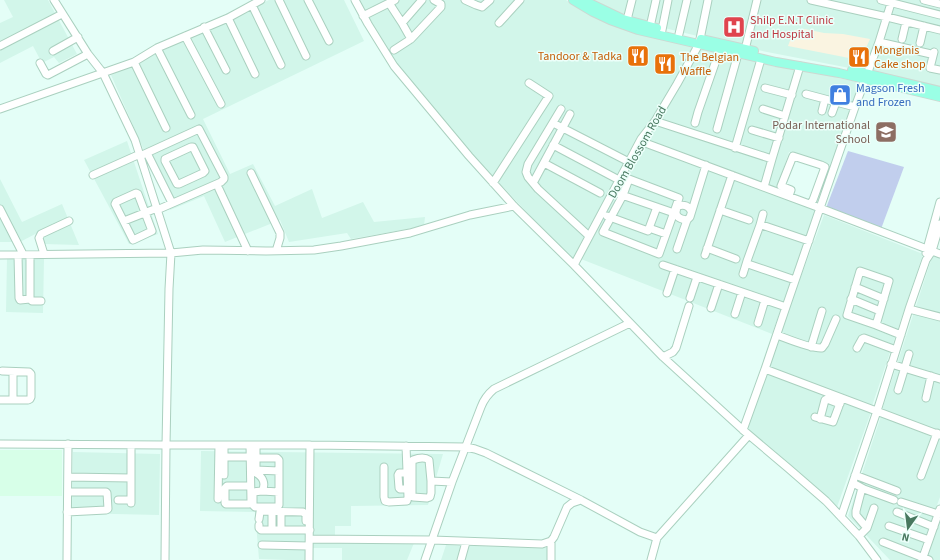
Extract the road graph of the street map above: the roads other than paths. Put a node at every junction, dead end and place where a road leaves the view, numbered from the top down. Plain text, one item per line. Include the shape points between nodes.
1 (54, 0) edge
2 (261, 0) edge
3 (279, 0) edge
4 (308, 0) edge
5 (355, 0) edge
6 (422, 0) edge
7 (434, 0) edge
8 (465, 0) edge
9 (490, 0) edge
10 (520, 0) edge
11 (573, 0) edge
12 (583, 0) edge
13 (632, 0) edge
14 (656, 0) edge
15 (668, 0) edge
16 (687, 0) edge
17 (708, 0) edge
18 (757, 0) edge
19 (812, 0) edge
20 (881, 0) edge
21 (924, 0) edge
22 (392, 1) edge
23 (891, 1) edge
24 (911, 4) edge
25 (940, 4) edge
26 (252, 5) junction
27 (62, 14) junction
28 (940, 15) edge
29 (363, 16) junction
30 (887, 17) junction
31 (228, 18) junction
32 (624, 21) junction
33 (906, 22) junction
34 (402, 23) junction
35 (499, 23) dead end
36 (924, 26) junction
37 (204, 27) junction
38 (650, 27) junction
39 (662, 30) junction
40 (940, 30) edge
41 (679, 34) junction
42 (185, 36) junction
43 (78, 37) junction
44 (411, 39) junction
45 (902, 39) dead end
46 (329, 41) dead end
47 (699, 42) junction
48 (879, 42) junction
49 (920, 43) dead end
50 (0, 46) edge
51 (157, 48) junction
52 (720, 49) junction
53 (394, 50) dead end
54 (53, 51) dead end
55 (743, 52) junction
56 (88, 54) junction
57 (306, 56) dead end
58 (761, 59) junction
59 (134, 62) junction
60 (40, 63) dead end
61 (801, 64) junction
62 (281, 65) dead end
63 (226, 70) dead end
64 (940, 70) edge
65 (103, 73) junction
66 (256, 74) dead end
67 (866, 77) junction
68 (529, 83) dead end
69 (765, 88) dead end
70 (940, 91) edge
71 (806, 94) dead end
72 (792, 95) junction
73 (940, 97) edge
74 (825, 99) junction
75 (836, 102) junction
76 (221, 104) dead end
77 (855, 107) junction
78 (0, 109) edge
79 (561, 109) dead end
80 (763, 109) dead end
81 (822, 111) dead end
82 (832, 113) dead end
83 (570, 114) dead end
84 (191, 115) dead end
85 (785, 116) junction
86 (655, 121) junction
87 (695, 122) dead end
88 (553, 123) junction
89 (563, 127) junction
90 (166, 128) dead end
91 (717, 129) dead end
92 (752, 130) dead end
93 (779, 138) junction
94 (641, 139) junction
95 (553, 145) junction
96 (735, 148) junction
97 (142, 154) junction
98 (772, 159) junction
99 (629, 162) junction
100 (544, 163) junction
101 (706, 165) junction
102 (171, 173) junction
103 (251, 173) dead end
104 (93, 175) dead end
105 (732, 175) junction
106 (160, 178) junction
107 (619, 180) junction
108 (494, 183) junction
109 (533, 183) junction
110 (764, 187) junction
111 (219, 189) dead end
112 (613, 192) junction
113 (600, 193) dead end
114 (623, 195) junction
115 (789, 196) junction
116 (940, 202) edge
117 (172, 203) junction
118 (810, 204) junction
119 (514, 206) junction
120 (657, 207) junction
121 (820, 208) junction
122 (0, 209) edge
123 (157, 209) junction
124 (720, 210) junction
125 (691, 211) junction
126 (146, 212) junction
127 (674, 213) junction
128 (601, 214) junction
129 (763, 214) dead end
130 (611, 218) junction
131 (687, 220) junction
132 (749, 220) dead end
133 (69, 221) dead end
134 (124, 221) junction
135 (940, 224) edge
136 (760, 225) junction
137 (650, 228) junction
138 (666, 234) junction
139 (589, 236) junction
140 (809, 241) junction
141 (677, 249) dead end
142 (248, 250) junction
143 (929, 250) junction
144 (276, 251) junction
145 (171, 253) junction
146 (24, 254) junction
147 (44, 254) junction
148 (940, 254) edge
149 (0, 255) edge
150 (736, 259) dead end
151 (747, 261) junction
152 (574, 265) junction
153 (663, 265) dead end
154 (675, 270) junction
155 (743, 274) dead end
156 (697, 277) junction
157 (795, 280) junction
158 (719, 284) junction
159 (855, 287) junction
160 (742, 292) junction
161 (667, 293) dead end
162 (30, 299) junction
163 (851, 299) junction
164 (884, 299) junction
165 (765, 300) junction
166 (41, 301) dead end
167 (786, 307) junction
168 (712, 308) dead end
169 (909, 309) junction
170 (822, 310) dead end
171 (880, 311) junction
172 (735, 314) dead end
173 (940, 318) edge
174 (836, 319) dead end
175 (630, 323) junction
176 (758, 323) dead end
177 (876, 325) junction
178 (777, 335) junction
179 (901, 335) junction
180 (811, 347) junction
181 (857, 348) dead end
182 (896, 350) junction
183 (909, 354) dead end
184 (663, 357) junction
185 (891, 364) junction
186 (765, 369) junction
187 (905, 369) junction
188 (2, 371) dead end
189 (13, 372) junction
190 (931, 376) junction
191 (940, 379) edge
192 (898, 390) dead end
193 (926, 398) dead end
194 (0, 400) edge
195 (13, 400) junction
196 (841, 401) junction
197 (877, 411) junction
198 (743, 430) junction
199 (938, 434) edge
200 (749, 435) junction
201 (0, 444) edge
202 (68, 444) junction
203 (310, 444) junction
204 (131, 445) junction
205 (166, 445) junction
206 (222, 445) junction
207 (253, 445) junction
208 (406, 446) junction
209 (466, 447) junction
210 (224, 457) junction
211 (253, 457) junction
212 (384, 467) dead end
213 (256, 470) junction
214 (279, 471) junction
215 (224, 475) dead end
216 (855, 475) junction
217 (921, 476) dead end
218 (68, 477) junction
219 (131, 478) junction
220 (431, 481) junction
221 (452, 482) junction
222 (852, 483) junction
223 (250, 486) dead end
224 (862, 488) junction
225 (262, 490) junction
226 (897, 490) dead end
227 (68, 492) junction
228 (279, 492) junction
229 (218, 499) dead end
230 (118, 500) dead end
231 (581, 500) junction
232 (874, 508) dead end
233 (67, 512) junction
234 (272, 512) junction
235 (281, 512) junction
236 (897, 512) dead end
237 (939, 512) edge
238 (841, 517) junction
239 (890, 526) dead end
240 (934, 527) junction
241 (866, 528) junction
242 (272, 529) junction
243 (281, 529) junction
244 (308, 529) junction
245 (859, 536) junction
246 (656, 538) junction
247 (432, 540) junction
248 (929, 540) junction
249 (551, 541) junction
250 (309, 542) junction
251 (466, 542) junction
252 (883, 542) dead end
253 (262, 545) dead end
254 (925, 559) edge
255 (67, 560) edge
256 (165, 560) edge
257 (309, 560) edge
258 (425, 560) edge
259 (461, 560) edge
260 (551, 560) edge
261 (650, 560) edge
262 (877, 560) edge

1 - 27 street
2 - 26 street
3 - 57 street
4 - 46 street
5 - 29 street
6 - 34 street
7 - 44 street via 441,7
8 - 9 street via 482,7
10 - 35 street
11 - 32 main road via 593,12
12 - 32 main road
13 - 32 street
14 - 38 street
15 - 39 street
16 - 41 street
17 - 47 street, Doom Blossom Road
18 - 55 street
19 - 30 street
20 - 23 street
21 - 25 street
22 - 29 street
22 - 34 street
23 - 24 street
23 - 30 street
24 - 28 street
26 - 31 street
26 - 62 street
27 - 43 street
27 - 50 street
29 - 108 street via 394,66
30 - 33 street
30 - 48 street
31 - 37 street
31 - 66 street
32 - 38 main road
32 - 47 main road via 638,30
33 - 36 street
33 - 45 street
34 - 44 street
36 - 40 street
36 - 49 street
37 - 42 street
37 - 63 street
38 - 39 main road
39 - 41 main road
41 - 47 main road
42 - 51 street
42 - 76 street
43 - 54 street
43 - 56 street
44 - 53 street
47 - 52 main road
47 - 55 main road
47 - 86 street, Doom Blossom Road
48 - 64 street via 932,53 930,68
48 - 67 street
51 - 59 street
51 - 84 street
52 - 55 main road
52 - 87 street
55 - 58 main road
55 - 61 main road
55 - 91 street
56 - 60 street via 48,75
56 - 65 street
58 - 61 main road
58 - 96 street
59 - 65 street
59 - 90 street
61 - 67 main road
61 - 72 street
65 - 78 street
65 - 97 street
67 - 70 main road
67 - 73 main road
67 - 77 street
68 - 108 street via 548,96
69 - 72 street
71 - 74 street
72 - 85 street
74 - 75 street
74 - 81 street
75 - 77 street
75 - 82 street
77 - 121 street
79 - 88 street
80 - 85 street
83 - 89 street
85 - 93 street
86 - 94 street, Doom Blossom Road
86 - 96 street
88 - 89 street
88 - 109 street via 528,164 526,174
89 - 95 street
89 - 99 street
92 - 93 street
93 - 98 street
94 - 99 street, Doom Blossom Road
94 - 101 street via 648,144
95 - 100 street
95 - 107 street
96 - 98 street
97 - 104 street
97 - 106 street
97 - 117 street via 199,129 224,179
97 - 123 street
98 - 110 street
99 - 107 street, Doom Blossom Road
100 - 109 street
100 - 113 street
101 - 105 street
101 - 125 street
102 - 102 street via 166,159 193,147 205,171 178,185
102 - 106 street
103 - 144 street via 280,233
105 - 110 street
105 - 124 street
106 - 117 street
107 - 112 street, Doom Blossom Road
108 - 119 street
109 - 139 street
110 - 115 street
111 - 142 street
112 - 114 street
112 - 128 street, Doom Blossom Road
114 - 120 street
114 - 127 street via 629,179 679,198
114 - 130 street
115 - 118 street
115 - 118 street via 791,190 781,186 793,156 821,165 826,167
116 - 143 street
117 - 123 street
118 - 121 street
119 - 144 street via 470,215 410,233 314,250
119 - 152 street
120 - 127 street
120 - 137 street
121 - 140 street
121 - 143 street
122 - 146 street
123 - 126 street
123 - 145 street
124 - 132 street
124 - 150 street via 706,252
125 - 131 street
125 - 131 street via 684,205 678,206 678,217
126 - 134 street
126 - 134 street via 152,231 134,240
126 - 134 street via 136,193 116,203
127 - 138 street
128 - 130 street
128 - 139 street, Doom Blossom Road
129 - 136 street
130 - 137 street via 648,231
130 - 138 street via 603,232 660,254
131 - 141 street
133 - 147 street via 40,234
135 - 143 street
136 - 140 street
136 - 151 street
137 - 138 street
139 - 152 street, Doom Blossom Road
140 - 157 street
142 - 144 street
142 - 145 street
143 - 148 street
143 - 169 street
145 - 147 street
145 - 205 street
146 - 147 street
146 - 149 street
146 - 162 street
146 - 162 street via 19,299
151 - 155 street
151 - 157 street via 748,264
152 - 175 street
153 - 154 street
154 - 156 street
154 - 161 street
156 - 158 street
156 - 184 street via 676,348
157 - 167 street
158 - 160 street
158 - 168 street
159 - 163 street
159 - 164 street
159 - 164 street via 860,271 890,281
160 - 165 street
160 - 172 street
162 - 166 street
163 - 171 street
163 - 177 street via 847,315
164 - 171 street
165 - 167 street
165 - 176 street
167 - 178 street
169 - 173 street
169 - 179 street
170 - 180 street
171 - 177 street
174 - 180 street via 822,348
175 - 184 street
175 - 209 street via 494,389 484,400
177 - 179 street
178 - 180 street
178 - 186 street
179 - 182 street
181 - 182 street via 864,338
182 - 185 street
183 - 187 street
184 - 198 street
185 - 187 street
185 - 197 street
186 - 196 street
186 - 198 street
187 - 190 street
187 - 192 street
188 - 189 street
189 - 195 street
189 - 195 street via 31,374 30,400
190 - 191 street
190 - 193 street
194 - 195 street
196 - 196 street via 825,400 818,418 833,422
196 - 197 street
197 - 199 street
197 - 216 street
198 - 200 street
199 - 217 street
200 - 238 street
200 - 246 street
201 - 202 street
202 - 204 street
202 - 218 street
203 - 207 street
203 - 208 street
203 - 244 street
204 - 205 street
204 - 219 street
205 - 206 street
205 - 256 street
206 - 207 street
206 - 210 street
206 - 229 street
207 - 211 street
208 - 209 street
208 - 212 street via 407,501 386,501
209 - 221 street
209 - 231 street via 486,453
210 - 211 street
210 - 215 street
211 - 213 street
211 - 214 street via 278,459
211 - 223 street
213 - 214 street
213 - 225 street via 263,479
214 - 228 street
216 - 222 street
216 - 226 street
218 - 219 street
218 - 227 street
219 - 230 street via 131,502
220 - 220 street via 430,497 414,497 413,460 429,460
220 - 221 street
221 - 247 street
222 - 224 street
222 - 238 street
224 - 237 street
224 - 241 street via 856,515
225 - 228 street
225 - 228 street via 252,493 255,507 278,507
227 - 233 street
227 - 233 street via 106,492 108,509
231 - 246 street
231 - 249 street via 567,508
232 - 241 street
233 - 255 street
234 - 235 street
234 - 242 street
234 - 242 street via 260,512 259,522 261,530
235 - 243 street
235 - 244 street via 303,512 306,515
236 - 240 street
237 - 240 street
238 - 245 street
239 - 248 street
240 - 248 street
241 - 245 street
242 - 243 street
243 - 244 street
244 - 250 street
245 - 262 street
246 - 261 street
247 - 250 street
247 - 251 street
247 - 258 street
248 - 254 street
249 - 251 street via 542,544
249 - 260 street
250 - 253 street
250 - 257 street
251 - 259 street
252 - 254 street

